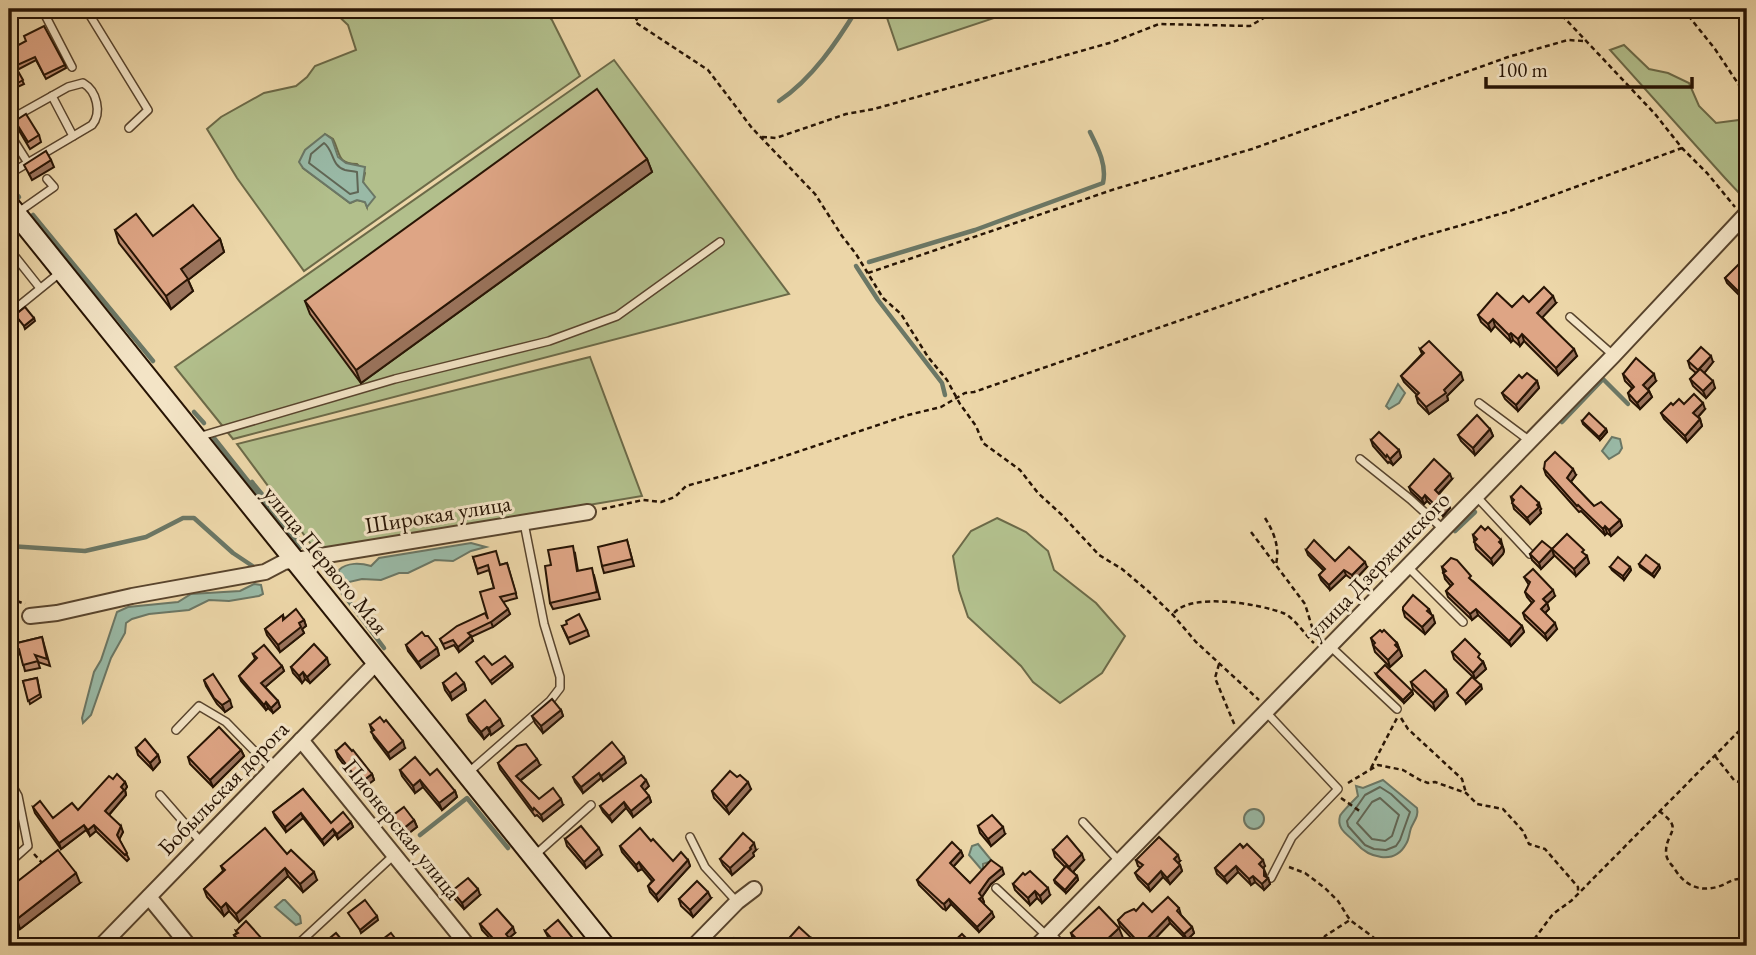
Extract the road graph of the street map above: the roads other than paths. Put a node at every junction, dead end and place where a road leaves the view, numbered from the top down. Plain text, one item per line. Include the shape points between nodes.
1 (43, 9) edge
2 (86, 9) edge
3 (72, 67) dead end
4 (52, 96) junction
5 (9, 120) edge
6 (129, 128) dead end
7 (9, 133) edge
8 (73, 136) junction
9 (28, 163) junction
10 (9, 174) edge
11 (47, 179) dead end
12 (12, 209) edge
13 (1746, 217) edge
14 (719, 242) dead end
15 (9, 249) edge
16 (62, 271) junction
17 (40, 289) junction
18 (9, 314) edge
19 (1570, 317) dead end
20 (1613, 356) junction
21 (1479, 403) dead end
22 (196, 437) junction
23 (1530, 441) junction
24 (1360, 459) dead end
25 (1476, 496) junction
26 (588, 512) road end
27 (524, 523) junction
28 (1444, 530) junction
29 (1530, 554) edge
30 (296, 561) junction
31 (1408, 567) junction
32 (30, 616) dead end
33 (1463, 622) dead end
34 (1330, 646) junction
35 (377, 662) junction
36 (1397, 709) dead end
37 (1266, 712) junction
38 (176, 730) dead end
39 (301, 740) junction
40 (273, 770) junction
41 (467, 774) junction
42 (9, 780) edge
43 (160, 795) dead end
44 (591, 805) dead end
45 (1083, 822) dead end
46 (690, 836) dead end
47 (202, 842) junction
48 (394, 854) junction
49 (533, 856) junction
50 (1120, 862) junction
51 (9, 863) edge
52 (1271, 878) edge
53 (996, 888) dead end
54 (754, 889) dead end
55 (149, 897) junction
56 (737, 902) junction
57 (1045, 939) edge
58 (101, 946) edge
59 (189, 946) edge
60 (296, 946) edge
61 (468, 946) edge
62 (606, 946) edge
63 (694, 946) edge
64 (1063, 946) edge

1 - 3 lane
2 - 6 lane via 148,110
4 - 5 lane
4 - 8 lane
4 - 8 lane via 68,87 89,86 98,118
7 - 9 lane
8 - 9 lane
9 - 10 lane
11 - 12 lane via 54,187
12 - 16 street, улица Первого Мая
13 - 20 street, улица Дзержинского
14 - 22 lane via 617,316 549,341 395,379
15 - 17 lane
16 - 17 lane
16 - 22 street, улица Первого Мая
17 - 18 lane
19 - 20 lane
20 - 23 street, улица Дзержинского
21 - 23 lane
22 - 30 street, улица Первого Мая
23 - 25 street, улица Дзержинского
24 - 28 lane
25 - 28 street, улица Дзержинского
25 - 29 lane
26 - 27 street, Широкая улица
27 - 30 street, Широкая улица
27 - 41 lane via 560,688
28 - 31 street, улица Дзержинского
30 - 32 street, Широкая улица via 265,572
30 - 35 street, улица Первого Мая
31 - 33 lane
31 - 34 street, улица Дзержинского
34 - 36 lane
34 - 37 street, улица Дзержинского
35 - 39 street, Бобыльская дорога
35 - 41 street, улица Первого Мая
37 - 50 street, улица Дзержинского
37 - 52 lane via 1338,789 1292,837
38 - 40 lane via 199,706 226,722
39 - 40 street, Бобыльская дорога
39 - 48 street, Пионерская улица
40 - 47 street, Бобыльская дорога
41 - 49 street, улица Первого Мая
42 - 51 lane via 18,796 28,846
43 - 47 lane
44 - 49 lane
45 - 50 lane
46 - 56 lane via 705,867
47 - 55 street, Бобыльская дорога
48 - 60 lane
48 - 61 street, Пионерская улица
49 - 62 street, улица Первого Мая
50 - 57 street, улица Дзержинского
53 - 57 lane
54 - 56 street
55 - 58 street, Бобыльская дорога
55 - 59 street
56 - 63 street
57 - 64 lane

